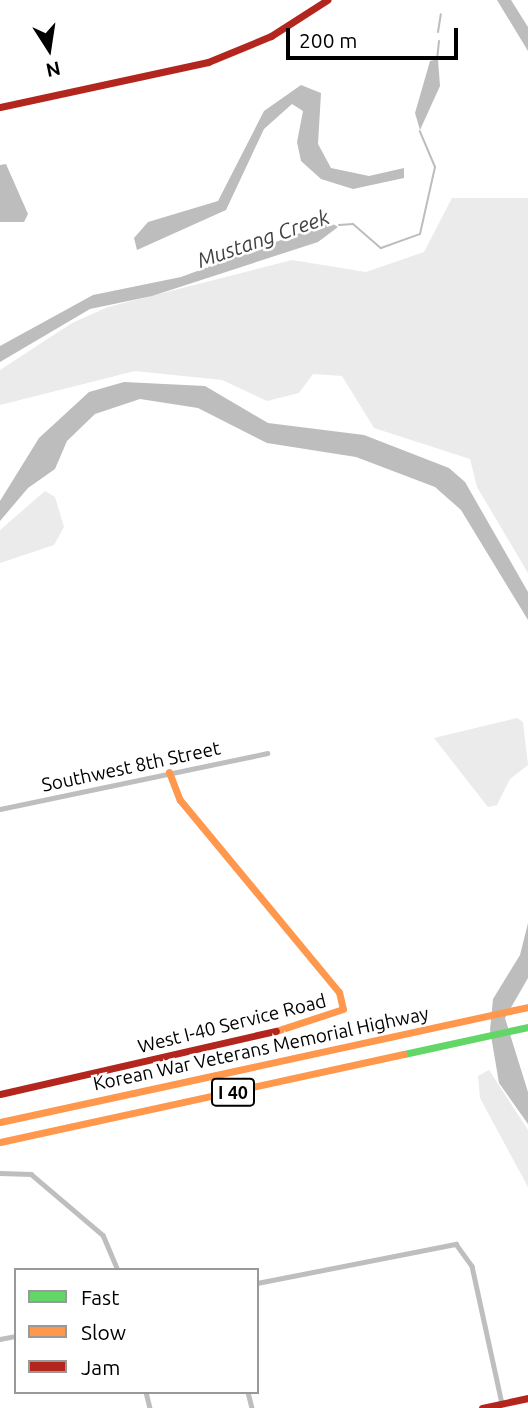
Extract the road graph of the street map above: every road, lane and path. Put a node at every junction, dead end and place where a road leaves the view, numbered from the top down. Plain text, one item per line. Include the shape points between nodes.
1 (327, 0) edge
2 (0, 107) edge
3 (267, 753) dead end
4 (169, 772) junction
5 (0, 809) edge
6 (528, 1007) edge
7 (528, 1027) edge
8 (0, 1094) edge
9 (0, 1122) edge
10 (0, 1142) edge
11 (0, 1173) edge
12 (117, 1268) edge
13 (259, 1283) edge
14 (528, 1398) edge
15 (502, 1404) junction
16 (488, 1407) edge

1 - 2 main road via 271,36 208,62
3 - 4 street, Southwest 8th Street
4 - 5 street, Southwest 8th Street
4 - 8 main road, West I-40 Service Road via 180,800 339,992 343,1009 247,1041
6 - 9 main road, Korean War Veterans Memorial Highway / I 40
7 - 10 main road, Korean War Veterans Memorial Highway / I 40
11 - 12 street via 31,1174 103,1235
13 - 15 street via 434,1244 462,1248
14 - 15 main road
15 - 16 main road

